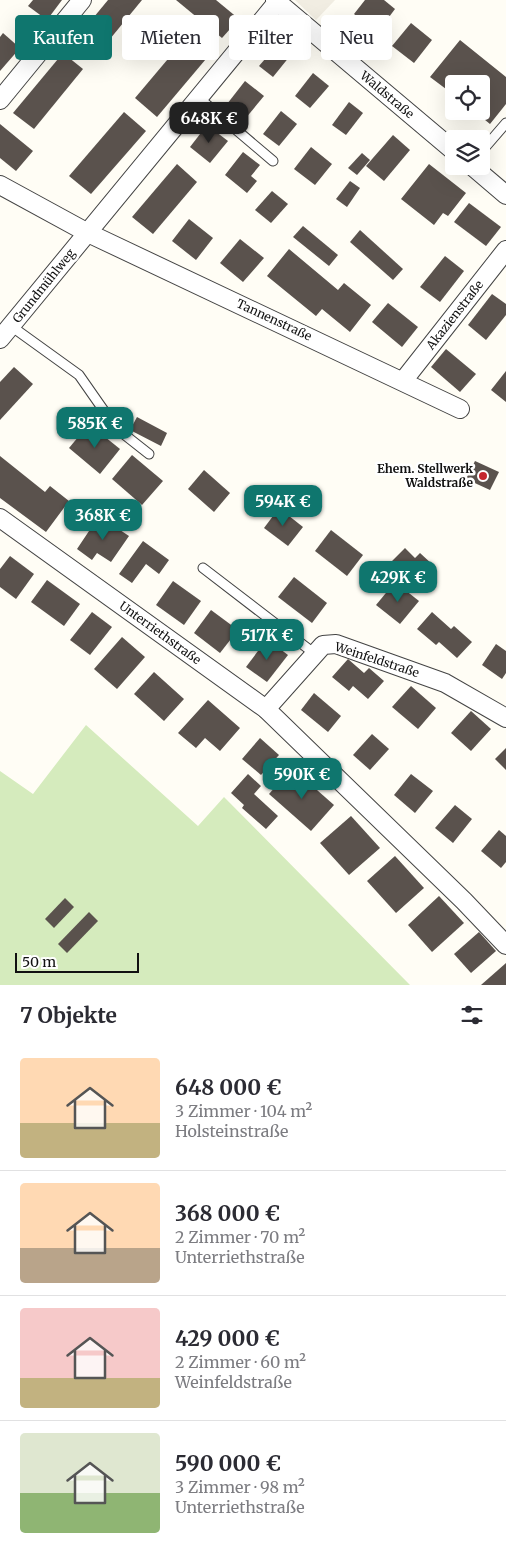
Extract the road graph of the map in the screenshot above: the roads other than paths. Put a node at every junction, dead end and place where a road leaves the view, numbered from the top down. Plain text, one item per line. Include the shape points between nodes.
1 (82, 0) edge
2 (277, 1) edge
3 (200, 99) junction
4 (0, 100) edge
5 (506, 123) edge
6 (490, 142) edge
7 (445, 143) edge
8 (272, 161) dead end
9 (483, 175) edge
10 (0, 185) edge
11 (506, 195) edge
12 (88, 233) junction
13 (506, 250) edge
14 (6, 333) edge
15 (403, 381) junction
16 (460, 409) dead end
17 (149, 454) dead end
18 (0, 518) edge
19 (203, 568) dead end
20 (315, 654) junction
21 (266, 709) junction
22 (506, 718) edge
23 (506, 945) edge

1 - 4 street
2 - 3 street, Grundmühlweg
2 - 7 street, Waldstraße
3 - 8 lane
3 - 12 street, Grundmühlweg
5 - 6 lane
9 - 11 street
10 - 12 street, Tannenstraße
12 - 14 street, Grundmühlweg
12 - 15 street, Tannenstraße
13 - 15 street, Akazienstraße
14 - 17 lane via 79,375 116,428
15 - 16 street, Tannenstraße
18 - 21 street, Unterriethstraße
19 - 20 lane
20 - 21 street, Weinfeldstraße
20 - 22 street, Weinfeldstraße via 323,645 336,644 445,683
21 - 23 street, Unterriethstraße

